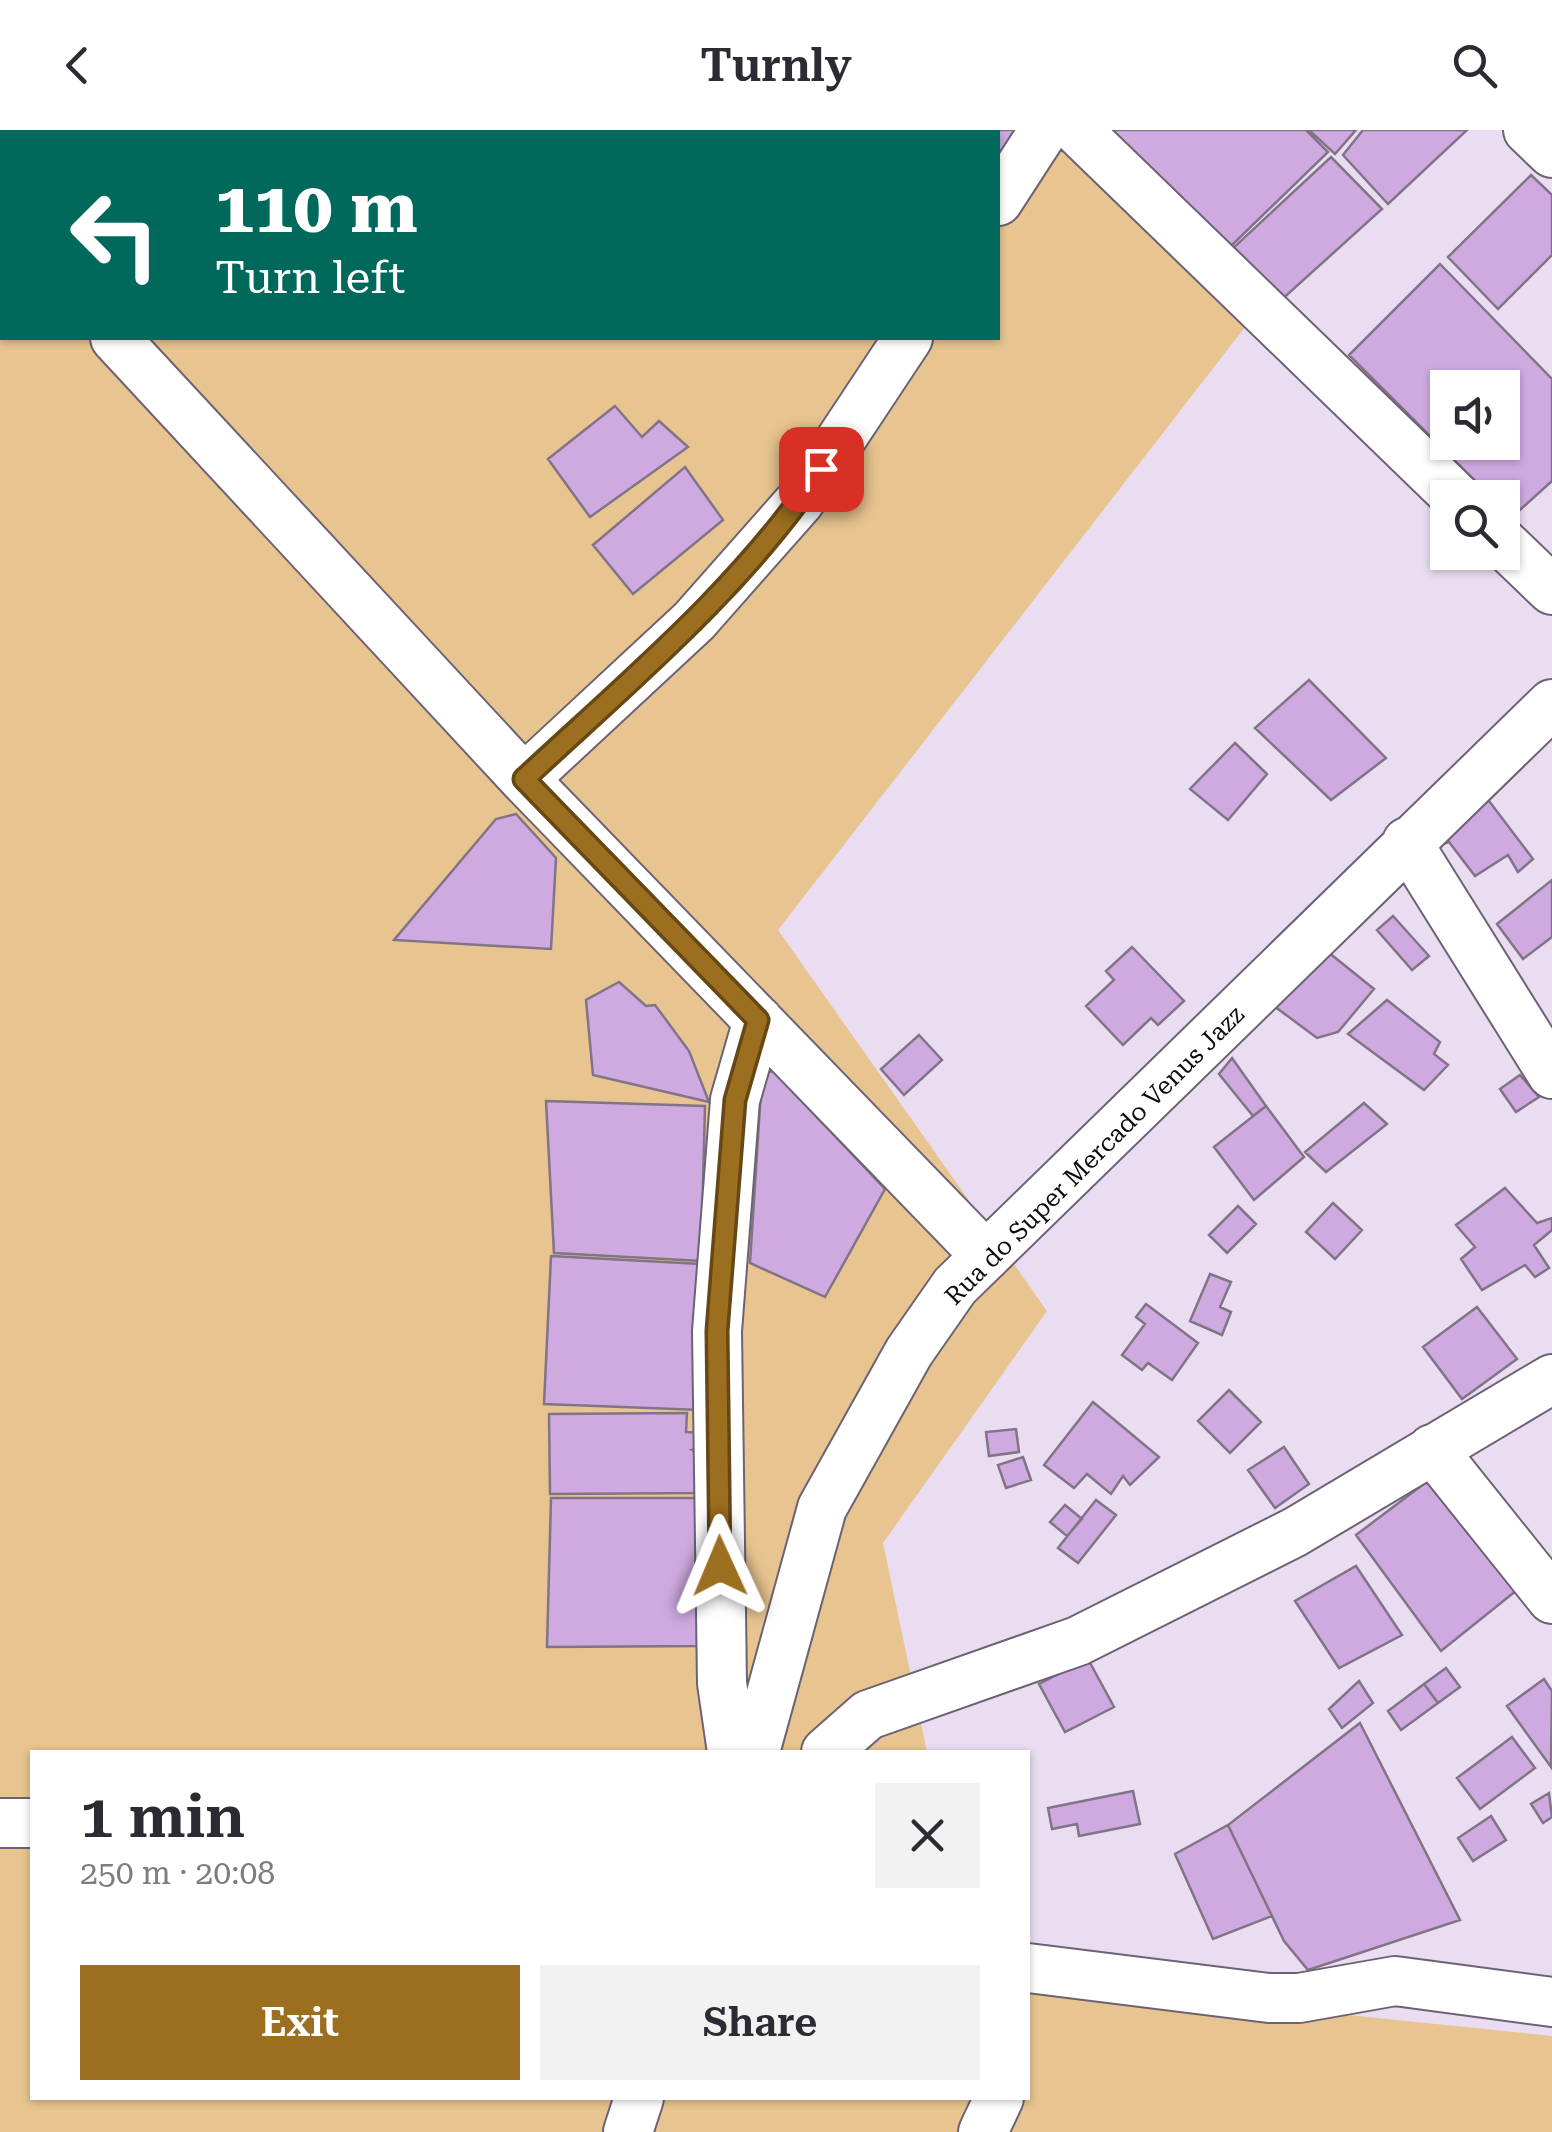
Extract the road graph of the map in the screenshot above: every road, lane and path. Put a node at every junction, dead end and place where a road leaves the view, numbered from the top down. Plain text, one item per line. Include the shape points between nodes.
1 (1044, 130) edge
2 (1077, 130) edge
3 (1528, 130) edge
4 (1552, 154) edge
5 (1000, 198) edge
6 (118, 340) edge
7 (907, 340) edge
8 (1437, 480) edge
9 (1520, 559) edge
10 (1552, 590) edge
11 (1552, 704) edge
12 (524, 779) junction
13 (1407, 842) junction
14 (758, 1020) junction
15 (1552, 1074) edge
16 (986, 1256) junction
17 (1552, 1379) edge
18 (1432, 1450) junction
19 (1552, 1600) edge
20 (732, 1750) edge
21 (756, 1750) edge
22 (828, 1750) edge
23 (0, 1823) edge
24 (30, 1824) edge
25 (1030, 1968) edge
26 (1552, 2002) edge
27 (638, 2100) edge
28 (998, 2100) edge
29 (628, 2132) edge
30 (983, 2132) edge

1 - 5 street
2 - 8 street
3 - 4 street
6 - 12 street
7 - 12 street via 800,502 694,621
9 - 10 street
11 - 13 street, Rua do Super Mercado Venus Jazz
12 - 14 street
13 - 15 street
13 - 16 street, Rua do Super Mercado Venus Jazz
14 - 16 street
14 - 20 street via 735,1100 717,1331 722,1683
16 - 21 street, Rua do Super Mercado Venus Jazz via 955,1286 910,1352 822,1508
17 - 18 street
18 - 19 street
18 - 22 street via 1295,1532 1078,1642 868,1714
23 - 24 street
25 - 26 street via 1269,1998 1395,1981
27 - 29 street
28 - 30 street

